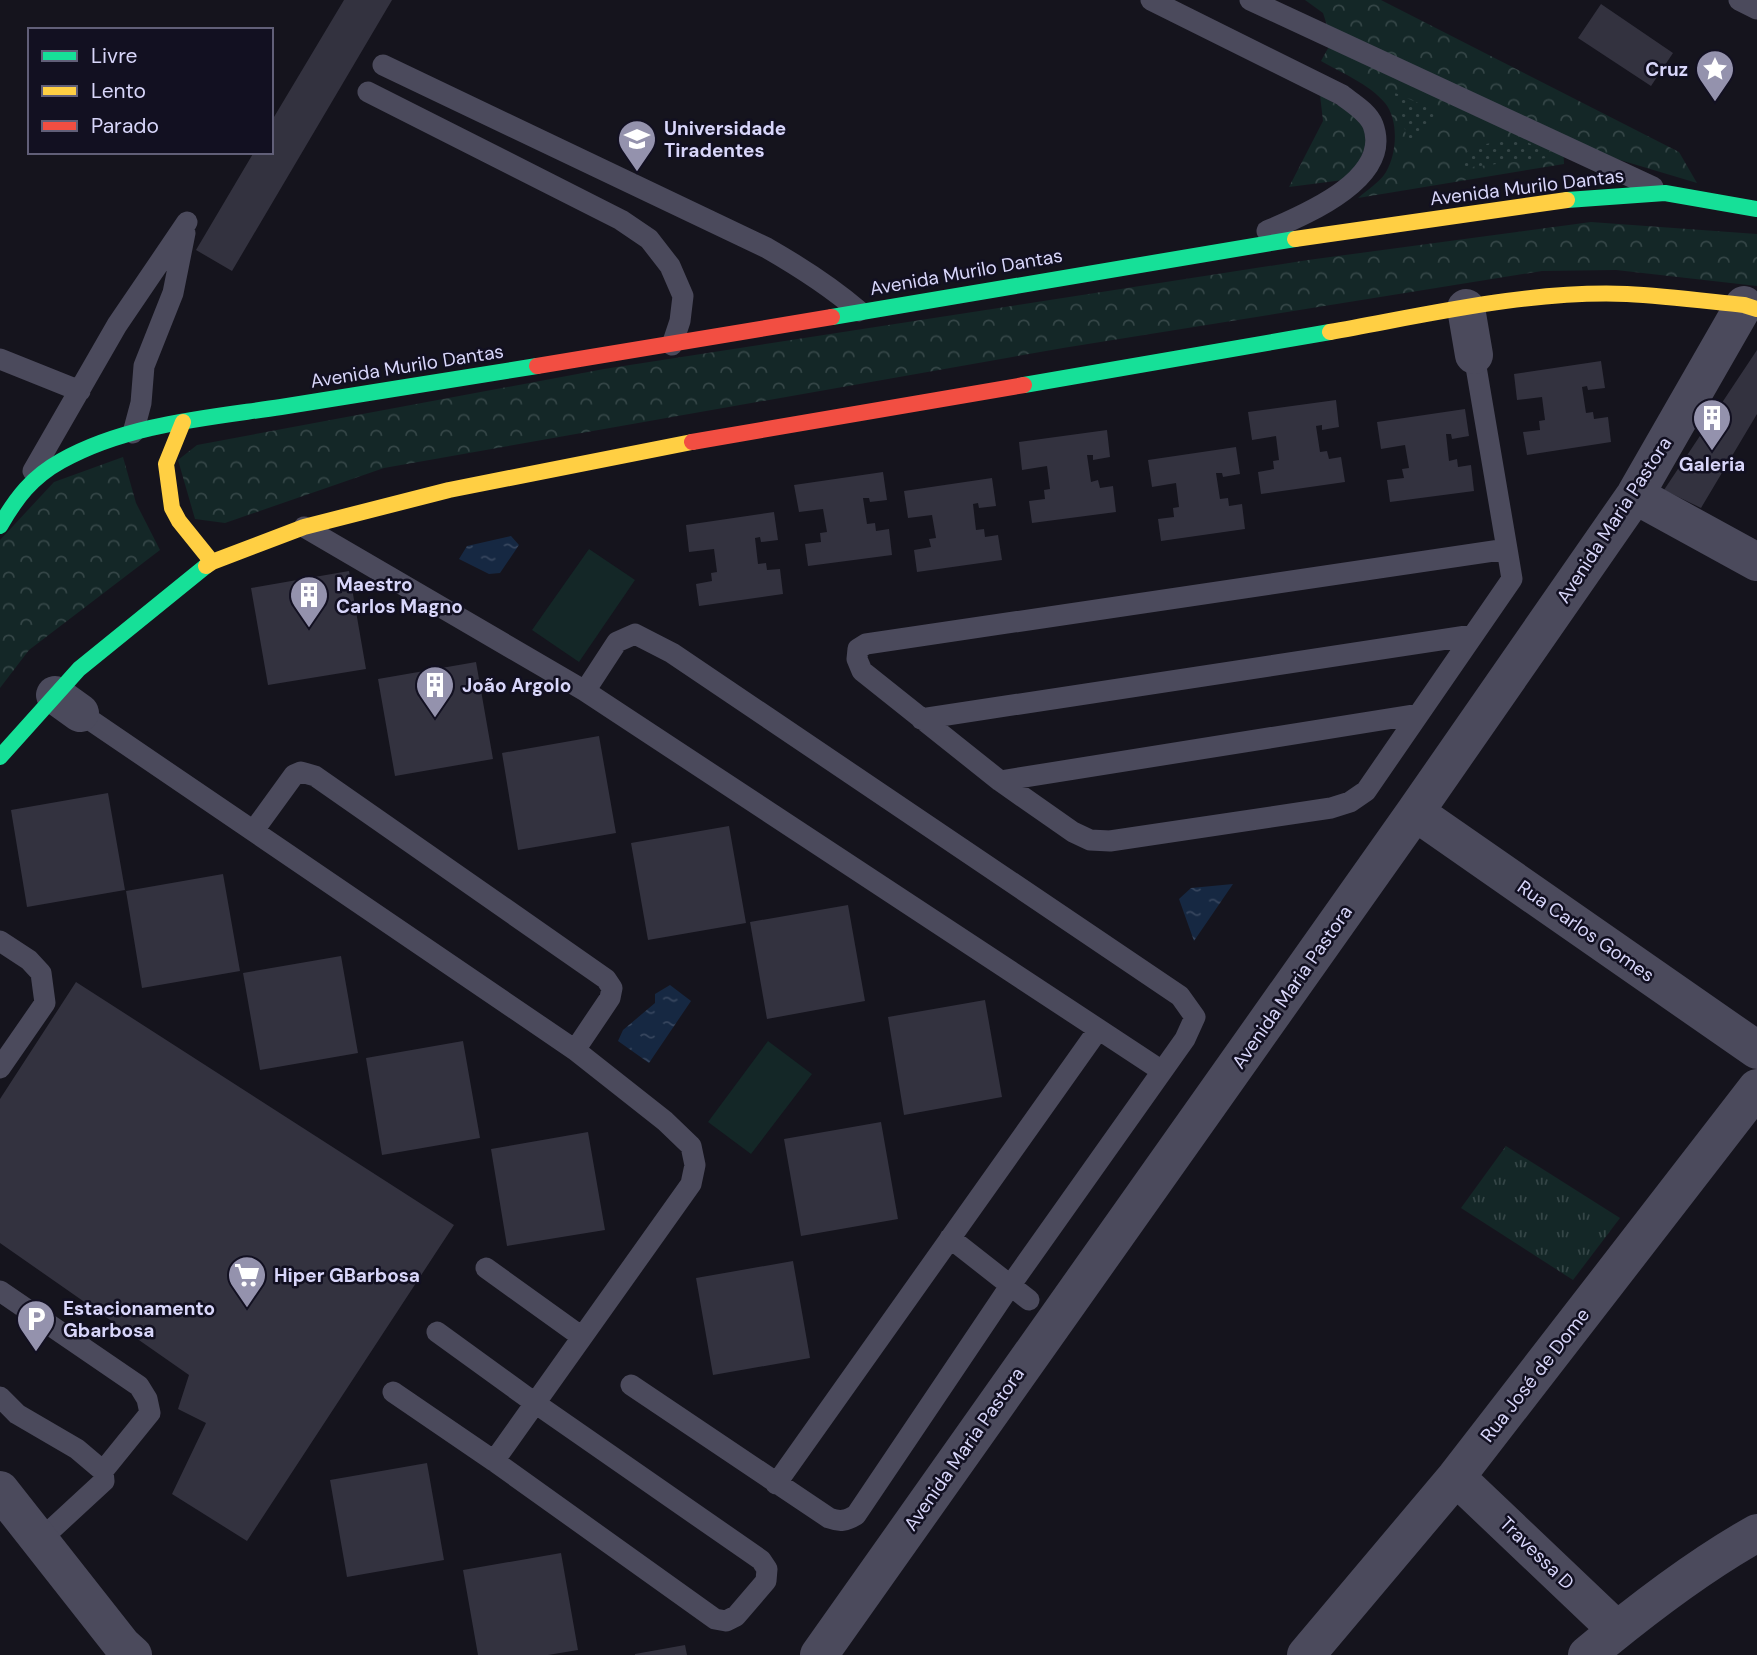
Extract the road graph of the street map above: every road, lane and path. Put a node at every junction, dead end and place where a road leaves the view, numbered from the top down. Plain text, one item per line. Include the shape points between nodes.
1 (1250, 0) edge
2 (1739, 0) edge
3 (1158, 2) edge
4 (1757, 9) edge
5 (383, 65) dead end
6 (368, 92) dead end
7 (1665, 193) junction
8 (1757, 208) edge
9 (1227, 249) junction
10 (1750, 307) edge
11 (1466, 308) junction
12 (859, 311) junction
13 (672, 345) junction
14 (1474, 355) joint
15 (0, 359) edge
16 (80, 391) junction
17 (183, 422) junction
18 (133, 433) junction
19 (22, 491) junction
20 (1635, 495) junction
21 (0, 526) edge
22 (304, 527) junction
23 (1507, 549) junction
24 (212, 562) junction
25 (1757, 562) edge
26 (1474, 635) junction
27 (585, 691) junction
28 (68, 704) junction
29 (1419, 714) junction
30 (922, 719) junction
31 (0, 757) edge
32 (1000, 781) junction
33 (1415, 813) junction
34 (254, 830) junction
35 (0, 941) edge
36 (1098, 1030) junction
37 (575, 1049) junction
38 (1757, 1050) edge
39 (0, 1068) edge
40 (1162, 1071) junction
41 (1757, 1088) edge
42 (950, 1238) junction
43 (486, 1268) dead end
44 (0, 1291) edge
45 (1032, 1302) junction
46 (438, 1332) dead end
47 (582, 1338) junction
48 (631, 1385) dead end
49 (393, 1392) dead end
50 (0, 1397) edge
51 (535, 1404) junction
52 (494, 1461) junction
53 (103, 1471) junction
54 (1456, 1477) junction
55 (776, 1484) junction
56 (0, 1490) edge
57 (1757, 1533) edge
58 (39, 1541) junction
59 (1617, 1630) junction
60 (133, 1655) edge
61 (819, 1655) edge
62 (1306, 1655) edge
63 (1587, 1655) edge

1 - 7 lane
2 - 4 lane
3 - 9 lane via 1342,95 1366,114 1373,126 1375,148 1356,181 1331,200
5 - 12 lane via 767,248 810,272
6 - 13 lane via 621,220 649,239 670,266 683,296
7 - 8 main road, Avenida Murilo Dantas
7 - 9 main road, Avenida Murilo Dantas via 1553,201
9 - 12 main road, Avenida Murilo Dantas
10 - 11 main road via 1626,294 1551,297
10 - 20 street, Avenida Maria Pastora
11 - 14 street
11 - 22 main road via 653,449 449,490
12 - 13 main road, Avenida Murilo Dantas
13 - 17 main road, Avenida Murilo Dantas
14 - 23 lane
15 - 16 lane
16 - 18 lane via 117,325 187,222 173,293 144,366
16 - 19 lane
17 - 18 main road, Avenida Murilo Dantas
17 - 24 main road via 166,464 169,492 179,521
18 - 19 main road, Avenida Murilo Dantas via 51,465
19 - 21 main road, Avenida Murilo Dantas
20 - 25 street
20 - 33 street, Avenida Maria Pastora
22 - 24 main road
22 - 27 lane
23 - 26 lane via 1512,579
23 - 30 lane via 866,644 858,649 862,671
24 - 28 main road via 79,669
26 - 29 lane
26 - 30 lane
27 - 36 lane
27 - 40 lane via 617,642 635,634 672,653 1180,996 1195,1017
28 - 31 main road
28 - 34 lane
29 - 32 lane
29 - 32 lane via 1366,791 1331,808 1110,841 1090,840
30 - 32 lane
33 - 38 street, Rua Carlos Gomes
33 - 45 street, Avenida Maria Pastora
34 - 37 lane
34 - 37 lane via 293,775 314,776 606,979 612,988 610,999
35 - 39 lane via 41,973 45,1003
36 - 40 lane
36 - 42 lane
37 - 47 lane via 691,1146 695,1166 691,1184
40 - 45 lane
41 - 54 street, Rua José de Dome
42 - 45 lane
42 - 55 lane
43 - 47 lane
44 - 53 lane via 139,1386 147,1399 150,1413
45 - 55 lane via 856,1515 847,1520 829,1518
45 - 61 street, Avenida Maria Pastora
46 - 51 lane
47 - 51 lane
48 - 55 lane
49 - 52 lane
50 - 53 lane via 17,1415 77,1449
51 - 52 lane
51 - 52 lane via 761,1560 767,1569 766,1581 736,1616 726,1621 715,1619
53 - 58 lane via 104,1481
54 - 59 street, Travessa D
54 - 62 street, Rua José de Dome
56 - 58 street
57 - 59 street
58 - 60 street
59 - 63 street

